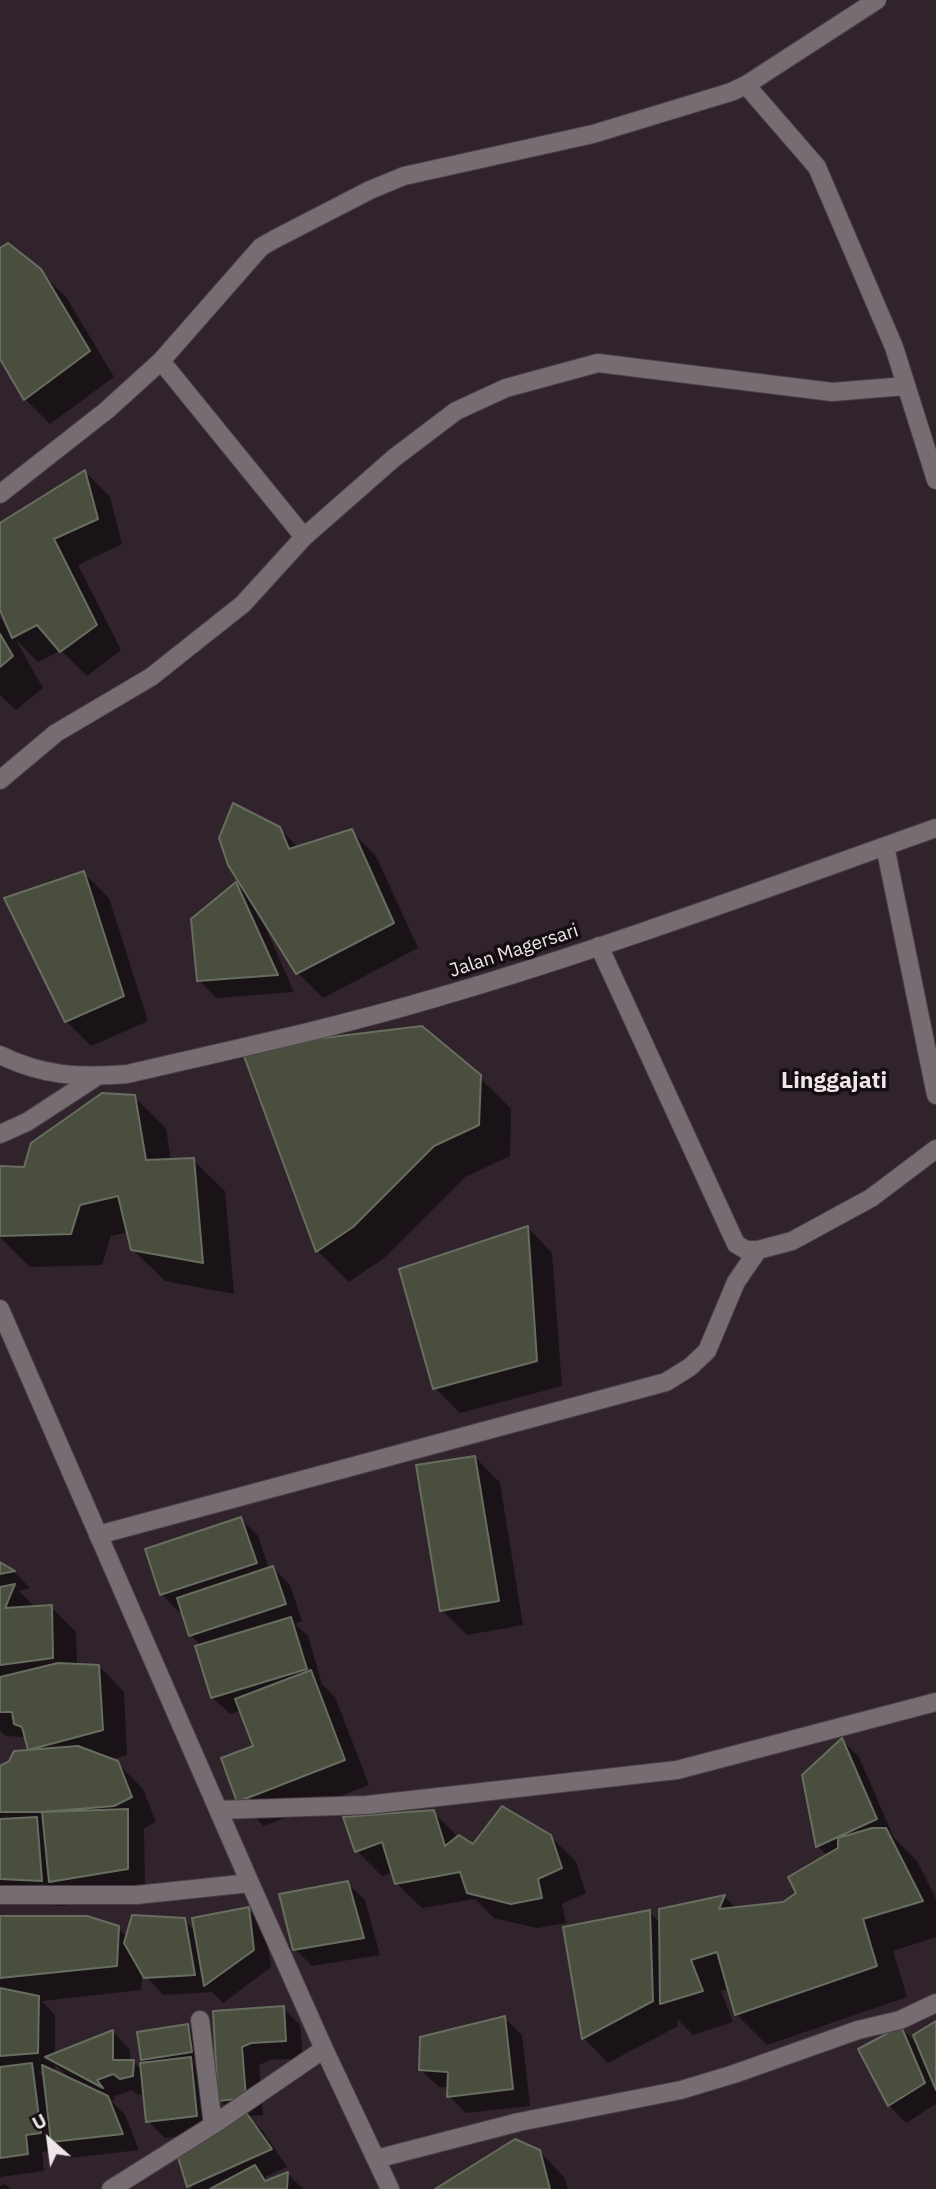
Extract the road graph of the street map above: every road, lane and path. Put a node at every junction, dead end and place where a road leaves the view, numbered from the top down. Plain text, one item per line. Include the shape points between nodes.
1 (877, 0) edge
2 (746, 85) junction
3 (161, 361) junction
4 (906, 386) junction
5 (936, 480) edge
6 (0, 494) edge
7 (304, 537) junction
8 (0, 780) edge
9 (936, 828) edge
10 (885, 846) junction
11 (599, 946) junction
12 (0, 1055) edge
13 (96, 1077) junction
14 (936, 1095) edge
15 (0, 1134) edge
16 (936, 1149) edge
17 (758, 1250) junction
18 (0, 1309) edge
19 (98, 1535) junction
20 (936, 1702) edge
21 (218, 1810) junction
22 (250, 1883) junction
23 (0, 1895) edge
24 (936, 2003) edge
25 (200, 2020) dead end
26 (324, 2049) junction
27 (214, 2125) junction
28 (376, 2159) junction
29 (111, 2189) edge
30 (390, 2189) edge

1 - 2 street
2 - 3 street via 593,134 404,176 370,190 261,247
2 - 4 street via 817,167 894,347
3 - 6 street
3 - 7 street
4 - 5 street
4 - 7 street via 832,392 598,363 506,388 456,411
7 - 8 street via 243,604 151,677 56,733
9 - 10 street, Jalan Magersari
10 - 11 street, Jalan Magersari
10 - 14 street
11 - 13 street, Jalan Magersari via 349,1023 127,1074
11 - 17 street via 736,1244
12 - 13 street, Jalan Magersari via 52,1074
13 - 15 street
16 - 17 street via 871,1198 792,1241
17 - 19 street via 736,1282 707,1351 666,1382
18 - 19 street
19 - 21 street
20 - 21 street via 677,1770 367,1805
21 - 22 street
22 - 23 street via 136,1895
22 - 26 street
24 - 28 street via 901,2020 858,2030 681,2090 519,2122
25 - 27 street
26 - 27 street
26 - 28 street
27 - 29 street
28 - 30 street

